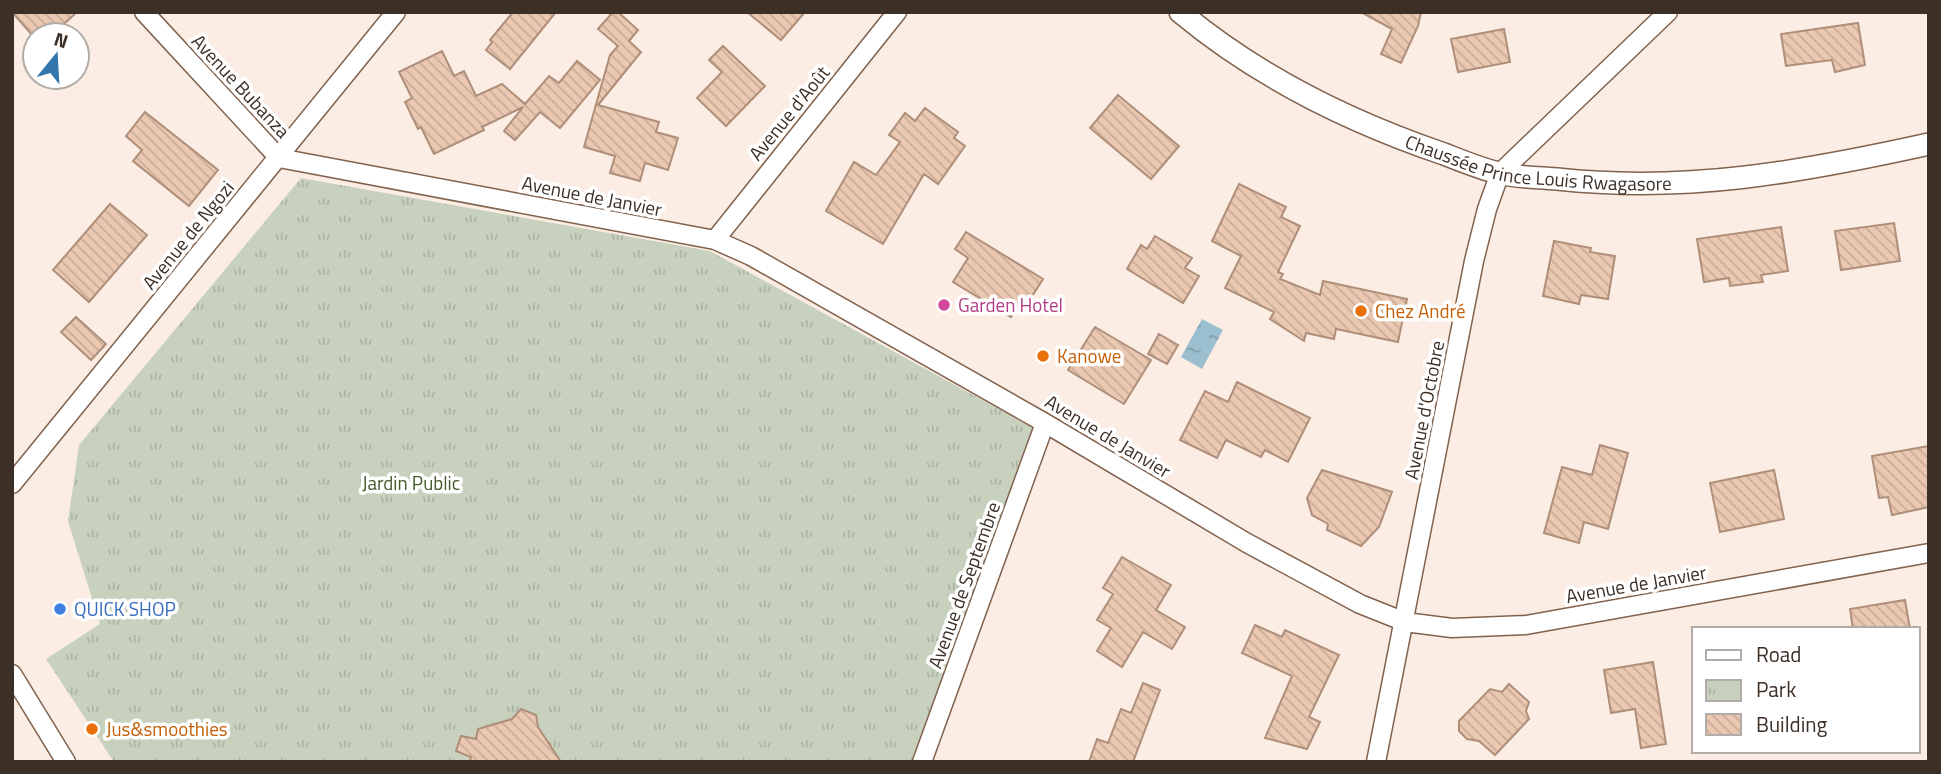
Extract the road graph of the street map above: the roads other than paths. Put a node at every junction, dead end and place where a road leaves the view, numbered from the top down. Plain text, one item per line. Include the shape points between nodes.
1 (144, 12) edge
2 (396, 12) edge
3 (897, 12) edge
4 (1181, 12) edge
5 (1668, 12) edge
6 (1929, 144) edge
7 (279, 158) junction
8 (1500, 173) junction
9 (715, 240) junction
10 (1045, 423) junction
11 (12, 484) edge
12 (1929, 553) edge
13 (1405, 622) junction
14 (12, 674) edge
15 (66, 762) edge
16 (922, 762) edge
17 (1376, 762) edge

1 - 7 street, Avenue Bubanza
2 - 7 street, Avenue de Ngozi
3 - 9 street, Avenue d'Août
4 - 8 street, Chaussée Prince Louis Rwagasore via 1260,70 1331,109 1393,137
5 - 8 street, Avenue d'Octobre
6 - 8 street, Chaussée Prince Louis Rwagasore via 1763,176 1671,184 1597,183
7 - 9 street, Avenue de Janvier
7 - 11 street, Avenue de Ngozi
8 - 13 street, Avenue d'Octobre via 1474,261
9 - 10 street, Avenue de Janvier
10 - 13 street, Avenue de Janvier via 1247,543 1360,604
10 - 16 street, Avenue de Septembre
12 - 13 street, Avenue de Janvier via 1527,625 1451,628
13 - 17 street, Avenue d'Octobre
14 - 15 street

